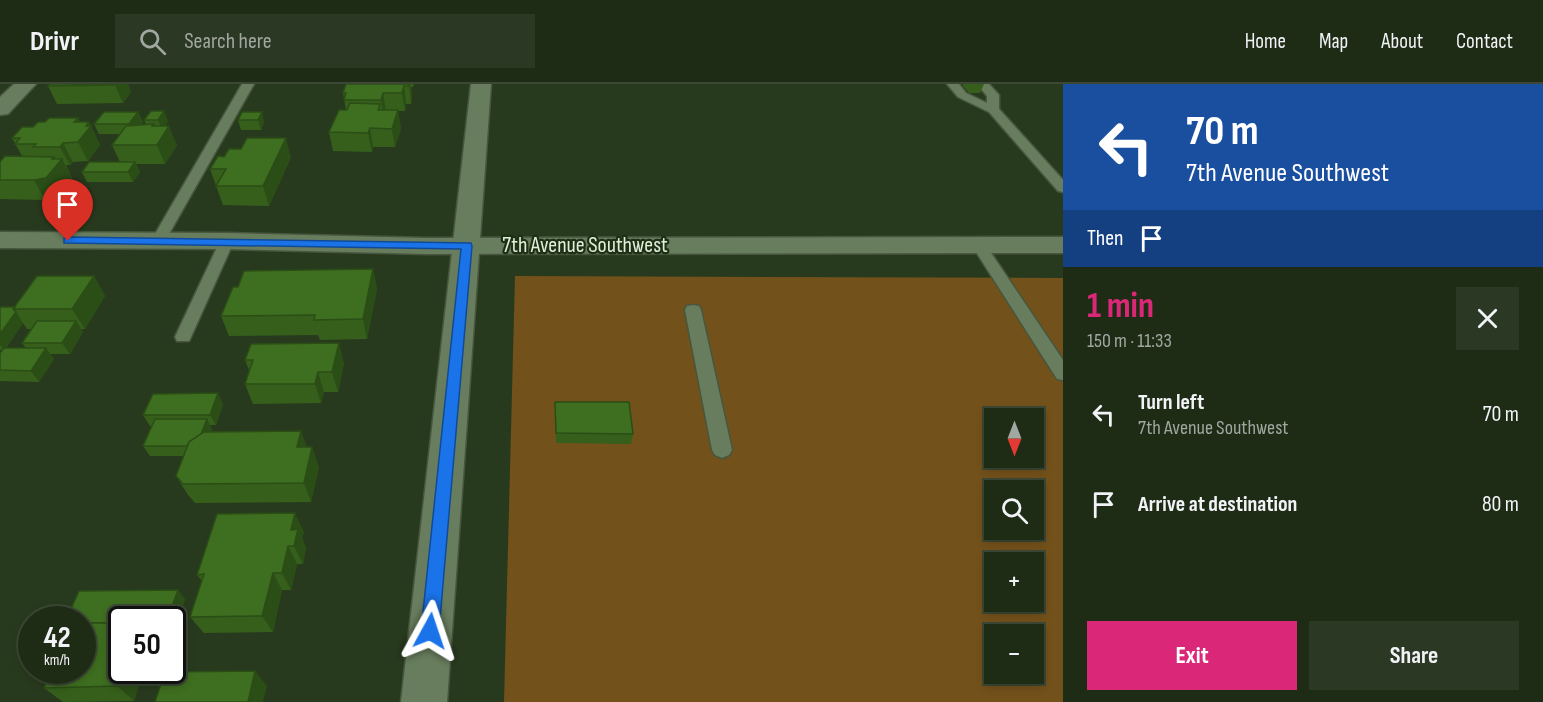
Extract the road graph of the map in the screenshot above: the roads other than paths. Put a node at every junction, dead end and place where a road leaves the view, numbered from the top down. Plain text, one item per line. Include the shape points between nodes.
1 (26, 84) edge
2 (248, 84) edge
3 (481, 84) edge
4 (953, 84) edge
5 (983, 84) edge
6 (0, 110) edge
7 (993, 110) junction
8 (1063, 188) edge
9 (0, 240) edge
10 (158, 241) junction
11 (227, 241) junction
12 (978, 244) junction
13 (1063, 245) edge
14 (467, 246) junction
15 (693, 310) dead end
16 (183, 337) dead end
17 (1063, 374) edge
18 (722, 450) dead end
19 (424, 702) edge

1 - 6 street
2 - 10 lane
3 - 14 street
4 - 7 lane via 962,95
5 - 7 lane via 993,95
7 - 8 lane
9 - 10 street, 7th Avenue Southwest
10 - 11 street, 7th Avenue Southwest
11 - 14 street, 7th Avenue Southwest
11 - 16 lane
12 - 13 street, 7th Avenue Southwest
12 - 14 street, 7th Avenue Southwest
12 - 17 lane
14 - 19 street
15 - 18 lane

